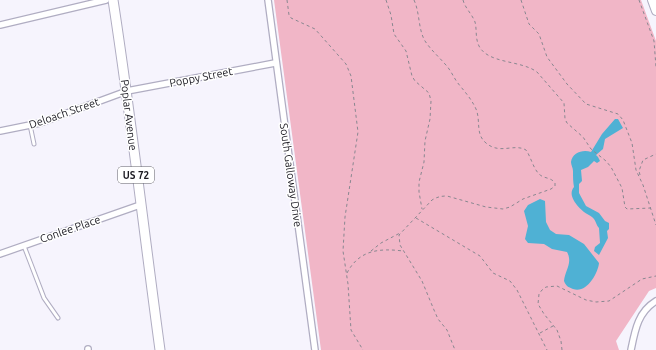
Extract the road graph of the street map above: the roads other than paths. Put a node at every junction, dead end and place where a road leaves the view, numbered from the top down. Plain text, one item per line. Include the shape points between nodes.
1 (106, 0) edge
2 (113, 0) edge
3 (268, 0) edge
4 (652, 0) edge
5 (656, 11) edge
6 (0, 25) edge
7 (275, 63) junction
8 (127, 91) junction
9 (30, 125) junction
10 (0, 131) edge
11 (34, 144) dead end
12 (140, 205) junction
13 (24, 246) junction
14 (0, 254) edge
15 (656, 301) edge
16 (58, 318) dead end
17 (160, 350) edge
18 (315, 350) edge
19 (631, 350) edge

1 - 6 street
2 - 8 main road, Poplar Avenue / US 72
3 - 7 street, South Galloway Drive
4 - 5 main road
7 - 8 street, Poppy Street
7 - 18 street, South Galloway Drive
8 - 9 street, Deloach Street
8 - 12 main road, Poplar Avenue / US 72
9 - 10 street, Deloach Street
9 - 11 lane
12 - 13 street, Conlee Place
12 - 17 main road, Poplar Avenue / US 72
13 - 14 street, Conlee Place
13 - 16 lane via 44,298
15 - 19 street via 646,306 635,328

